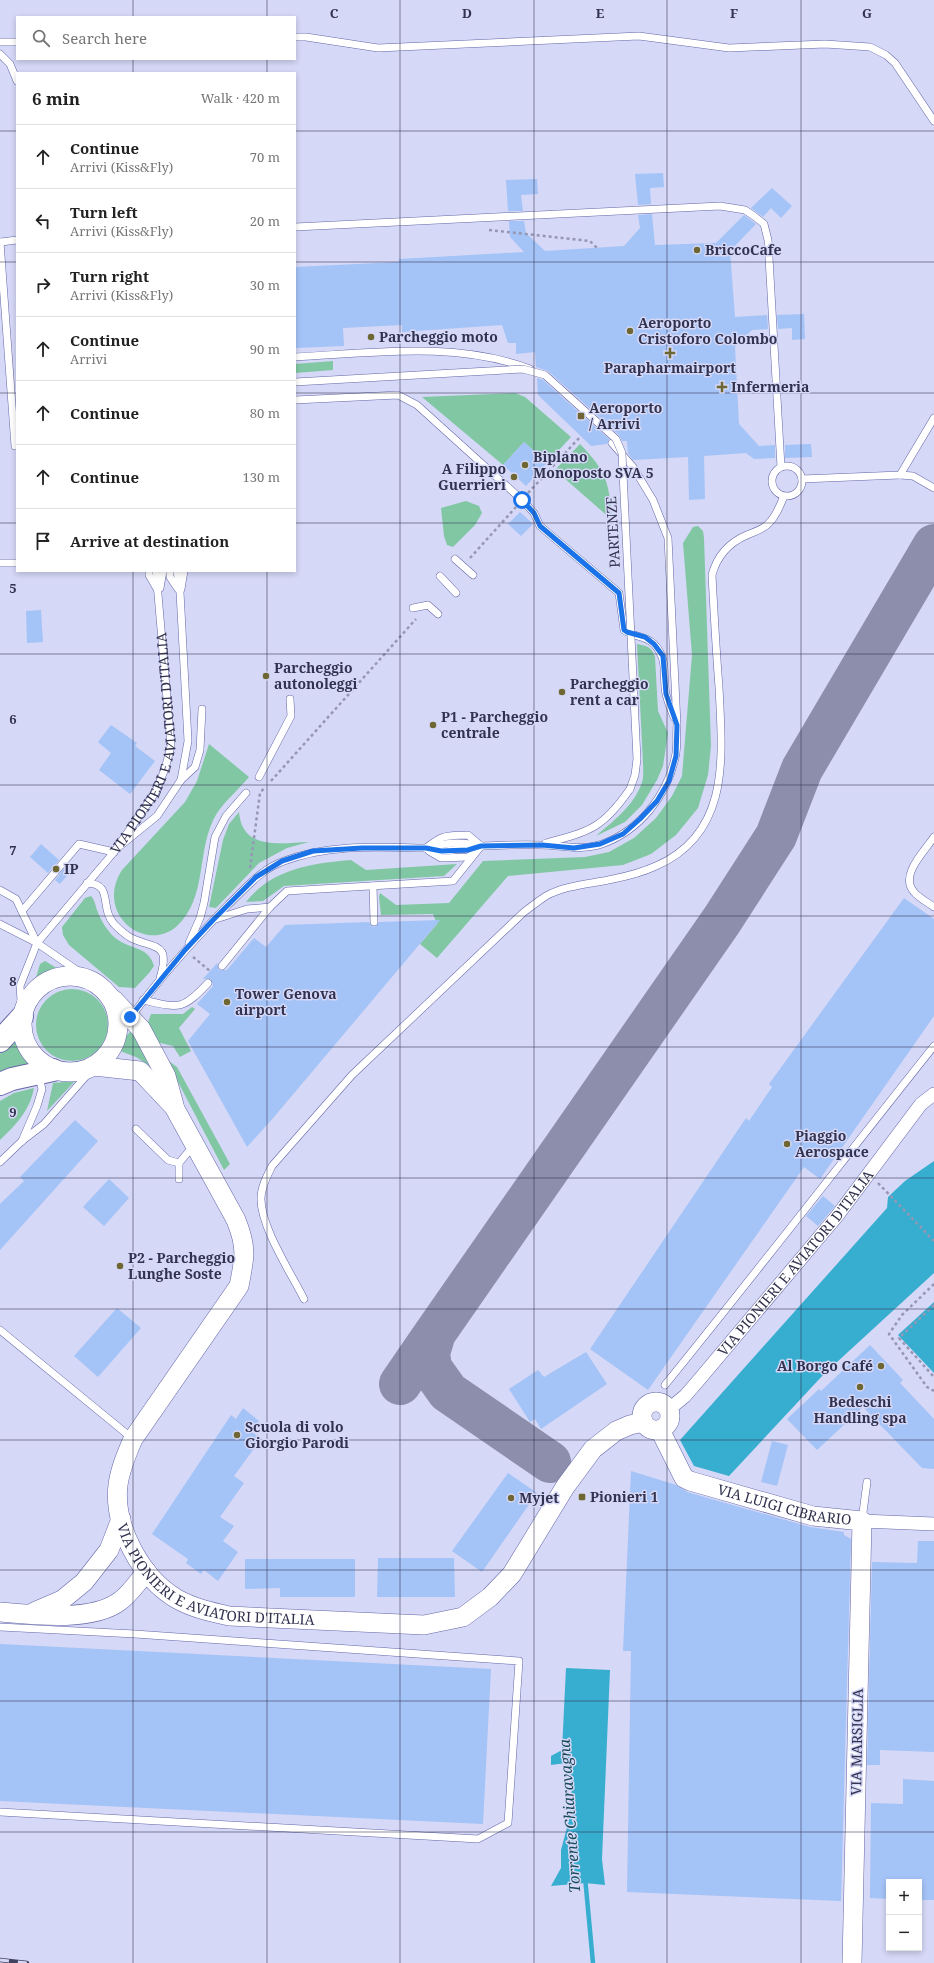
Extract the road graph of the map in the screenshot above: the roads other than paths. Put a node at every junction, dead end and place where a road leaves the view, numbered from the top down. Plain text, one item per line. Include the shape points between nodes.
1 (296, 37) edge
2 (0, 42) edge
3 (16, 42) edge
4 (0, 54) edge
5 (16, 79) edge
6 (934, 121) edge
7 (296, 227) edge
8 (16, 240) edge
9 (1, 242) edge
10 (296, 357) edge
11 (537, 374) dead end
12 (296, 382) edge
13 (296, 400) edge
14 (934, 418) edge
15 (612, 443) dead end
16 (15, 446) dead end
17 (781, 467) junction
18 (900, 475) junction
19 (802, 479) junction
20 (934, 488) edge
21 (784, 496) junction
22 (455, 559) dead end
23 (0, 563) edge
24 (16, 563) edge
25 (149, 572) edge
26 (156, 572) edge
27 (163, 572) edge
28 (170, 572) edge
29 (177, 572) edge
30 (184, 572) edge
31 (472, 575) dead end
32 (440, 576) dead end
33 (159, 592) junction
34 (180, 592) junction
35 (456, 593) dead end
36 (413, 608) dead end
37 (438, 614) dead end
38 (290, 699) dead end
39 (202, 709) dead end
40 (677, 725) junction
41 (259, 777) dead end
42 (181, 780) junction
43 (246, 793) dead end
44 (934, 837) edge
45 (542, 845) junction
46 (481, 846) junction
47 (426, 848) junction
48 (114, 852) junction
49 (87, 883) junction
50 (373, 886) junction
51 (0, 890) edge
52 (270, 907) junction
53 (934, 907) edge
54 (22, 911) junction
55 (214, 919) junction
56 (374, 922) dead end
57 (0, 924) edge
58 (37, 943) junction
59 (185, 950) junction
60 (222, 966) dead end
61 (159, 982) junction
62 (208, 983) dead end
63 (100, 987) junction
64 (143, 1000) junction
65 (22, 1017) junction
66 (130, 1017) junction
67 (117, 1037) junction
68 (0, 1042) edge
69 (934, 1046) edge
70 (42, 1066) junction
71 (94, 1066) junction
72 (0, 1084) edge
73 (934, 1094) edge
74 (174, 1107) junction
75 (136, 1129) dead end
76 (22, 1141) junction
77 (195, 1145) junction
78 (0, 1162) edge
79 (179, 1163) junction
80 (179, 1179) dead end
81 (304, 1299) dead end
82 (0, 1330) edge
83 (665, 1385) dead end
84 (668, 1410) joint
85 (656, 1429) junction
86 (133, 1439) junction
87 (867, 1482) dead end
88 (121, 1519) junction
89 (862, 1521) junction
90 (934, 1524) edge
91 (147, 1572) junction
92 (70, 1593) junction
93 (101, 1609) junction
94 (0, 1612) edge
95 (27, 1614) junction
96 (0, 1627) edge
97 (0, 1812) edge
98 (852, 1963) edge

1 - 6 lane via 378,48 638,36 730,48 825,44 870,47 895,63
2 - 3 lane
4 - 5 lane via 10,64
7 - 17 lane via 720,206 745,210 764,224 768,240
8 - 9 lane
9 - 16 lane
10 - 11 lane via 436,350 495,358 530,369
12 - 45 lane, PARTENZE, bridge via 523,370 545,375 616,440 622,453 637,759 635,775 630,789 606,819 590,830
13 - 40 lane via 398,395 417,405 534,513 540,526 619,593 624,630 645,637 663,656 666,694
14 - 18 lane
15 - 40 lane via 634,467 653,500 668,538
17 - 19 lane via 793,467
17 - 21 lane via 774,472 772,485 777,493
18 - 19 lane
18 - 20 lane via 913,476
19 - 21 lane via 799,491
21 - 81 lane via 768,524 738,539 725,549 716,561 712,575 722,750 720,782 712,809 701,832 678,854 657,866 567,888 547,896 524,912 352,1075 272,1166 260,1197 262,1214
22 - 31 lane
23 - 24 lane
25 - 33 lane
26 - 33 lane
27 - 33 lane
28 - 34 lane via 170,577
29 - 34 lane
30 - 34 lane
32 - 35 lane
33 - 48 lane, VIA PIONIERI E AVIATORI D'ITALIA via 171,746 156,793
34 - 42 lane via 188,741
36 - 37 lane via 428,605
38 - 41 lane via 291,716
39 - 42 lane via 200,750 195,767
40 - 45 lane via 676,756 669,781 657,801 640,819 623,834 600,844 574,848
42 - 48 lane via 157,816
43 - 59 lane via 226,816 215,837 200,918
44 - 53 lane via 912,868 909,880 913,891
45 - 46 lane
46 - 47 lane via 468,857 441,858
46 - 47 lane via 468,835 440,836
46 - 50 lane via 453,881
47 - 55 lane via 313,851 282,861 256,877
48 - 49 lane, VIA PIONIERI E AVIATORI D'ITALIA
48 - 54 lane via 79,844
49 - 58 lane, VIA PIONIERI E AVIATORI D'ITALIA
49 - 61 lane via 102,886 107,912 119,929 130,937 152,944 161,950 165,960
50 - 52 lane via 287,891
50 - 56 lane
51 - 54 lane via 16,899
52 - 55 lane via 247,909
52 - 60 lane
54 - 58 lane
55 - 59 lane
57 - 58 lane
58 - 63 lane
58 - 65 lane, VIA PIONIERI E AVIATORI D'ITALIA via 20,986
59 - 61 lane
61 - 64 lane
62 - 64 lane via 185,1004 169,1006
63 - 65 street via 80,977 69,976 47,982 37,988 30,997 24,1006
63 - 66 street, VIA PIONIERI E AVIATORI D'ITALIA
63 - 67 street via 117,1011
64 - 66 lane
65 - 68 highway
65 - 70 street via 23,1036
66 - 67 lane
66 - 74 street, VIA PIONIERI E AVIATORI D'ITALIA via 141,1029 166,1076
67 - 71 street via 106,1057
69 - 83 lane
70 - 71 street via 62,1072 78,1072
70 - 72 highway
70 - 76 lane via 42,1088
71 - 74 street, VIA PIONIERI E AVIATORI D'ITALIA via 140,1071
71 - 76 lane via 44,1124
73 - 84 street, VIA PIONIERI E AVIATORI D'ITALIA via 921,1104 837,1216 698,1382
74 - 77 street, VIA PIONIERI E AVIATORI D'ITALIA
75 - 79 lane via 168,1160
76 - 78 lane
77 - 79 lane
77 - 86 street, VIA PIONIERI E AVIATORI D'ITALIA via 244,1239 239,1286
79 - 80 lane
82 - 86 lane
84 - 85 street, VIA PIONIERI E AVIATORI D'ITALIA via 668,1424
85 - 89 street, VIA LUIGI CIBRARIO via 684,1478 813,1516
85 - 91 street, VIA PIONIERI E AVIATORI D'ITALIA via 630,1425 616,1431 593,1449 565,1487 512,1574 490,1597 463,1617 424,1626 229,1616 201,1609 176,1598
86 - 88 street, VIA PIONIERI E AVIATORI D'ITALIA via 125,1456 118,1485
87 - 89 lane
88 - 91 street, VIA PIONIERI E AVIATORI D'ITALIA via 137,1560
88 - 92 street via 109,1550 84,1582
89 - 90 street, VIA LUIGI CIBRARIO
89 - 98 street, VIA MARSIGLIA
91 - 93 street via 119,1602
92 - 93 street via 78,1602
92 - 95 street via 62,1600
93 - 95 street via 88,1615
94 - 95 street
96 - 97 lane via 142,1634 519,1661 508,1823 478,1839

